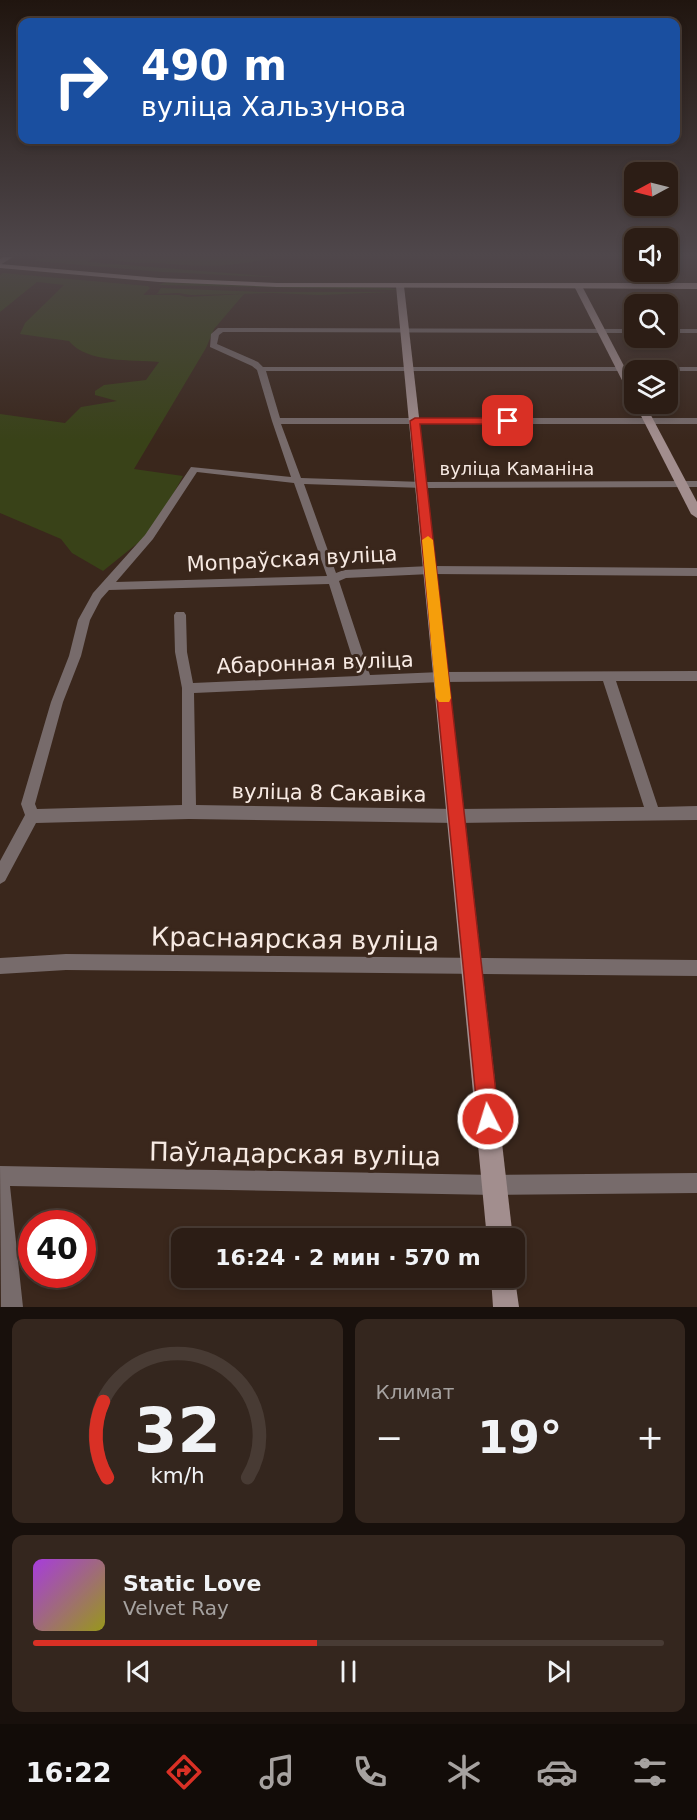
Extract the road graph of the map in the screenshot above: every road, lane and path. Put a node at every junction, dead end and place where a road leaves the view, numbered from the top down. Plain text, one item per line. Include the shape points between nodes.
1 (403, 318) edge
2 (595, 318) edge
3 (602, 331) junction
4 (624, 331) edge
5 (678, 331) edge
6 (697, 331) edge
7 (405, 332) junction
8 (261, 369) junction
9 (409, 369) junction
10 (622, 369) junction
11 (697, 369) edge
12 (624, 373) edge
13 (645, 414) edge
14 (648, 420) junction
15 (697, 420) edge
16 (276, 421) junction
17 (415, 421) junction
18 (296, 480) junction
19 (697, 483) edge
20 (681, 484) junction
21 (423, 485) junction
22 (697, 514) edge
23 (430, 570) junction
24 (697, 572) edge
25 (333, 580) junction
26 (105, 586) junction
27 (180, 615) dead end
28 (697, 676) edge
29 (441, 677) junction
30 (608, 677) junction
31 (365, 679) junction
32 (188, 688) junction
33 (189, 812) junction
34 (653, 813) junction
35 (697, 813) edge
36 (32, 816) junction
37 (457, 816) junction
38 (0, 876) edge
39 (0, 966) edge
40 (473, 966) junction
41 (697, 968) edge
42 (0, 1176) edge
43 (0, 1183) edge
44 (697, 1183) edge
45 (495, 1185) junction
46 (499, 1228) edge
47 (505, 1288) edge
48 (12, 1307) edge
49 (506, 1307) edge

1 - 7 street
2 - 3 street
3 - 4 street
3 - 7 street
3 - 10 street
5 - 6 street
7 - 8 street via 221,330 215,334 213,345
7 - 9 street
8 - 9 street
8 - 16 street
9 - 10 street
9 - 17 street
10 - 11 street
10 - 12 street
13 - 14 street
14 - 15 street
14 - 17 street
14 - 20 street
16 - 17 street
16 - 18 street
17 - 21 street
18 - 21 street, вуліца Каманіна
18 - 25 street
18 - 26 street, вуліца Каманіна via 194,470 148,537
19 - 20 street, вуліца Каманіна
20 - 21 street, вуліца Каманіна
20 - 22 street
21 - 23 street
23 - 24 street, Мопраўская вуліца
23 - 25 street, Мопраўская вуліца via 344,574
23 - 29 street
25 - 26 street, Мопраўская вуліца
25 - 31 street
26 - 36 street via 84,620 57,702 28,804
27 - 32 street, Абаронная вуліца via 181,652
28 - 30 street, Абаронная вуліца
29 - 30 street, Абаронная вуліца
29 - 31 street, Абаронная вуліца
29 - 37 street
30 - 34 street
31 - 32 street, Абаронная вуліца
32 - 33 street, Абаронная вуліца
33 - 36 street, вуліца 8 Сакавіка
33 - 37 street, вуліца 8 Сакавіка
34 - 35 street, вуліца 8 Сакавіка
34 - 37 street, вуліца 8 Сакавіка
36 - 38 street
37 - 40 street
39 - 40 street, Краснаярская вуліца via 78,962
40 - 41 street, Краснаярская вуліца
40 - 45 street
42 - 45 street, Паўладарская вуліца
43 - 48 street
44 - 45 street, Паўладарская вуліца
45 - 46 street
47 - 49 street

